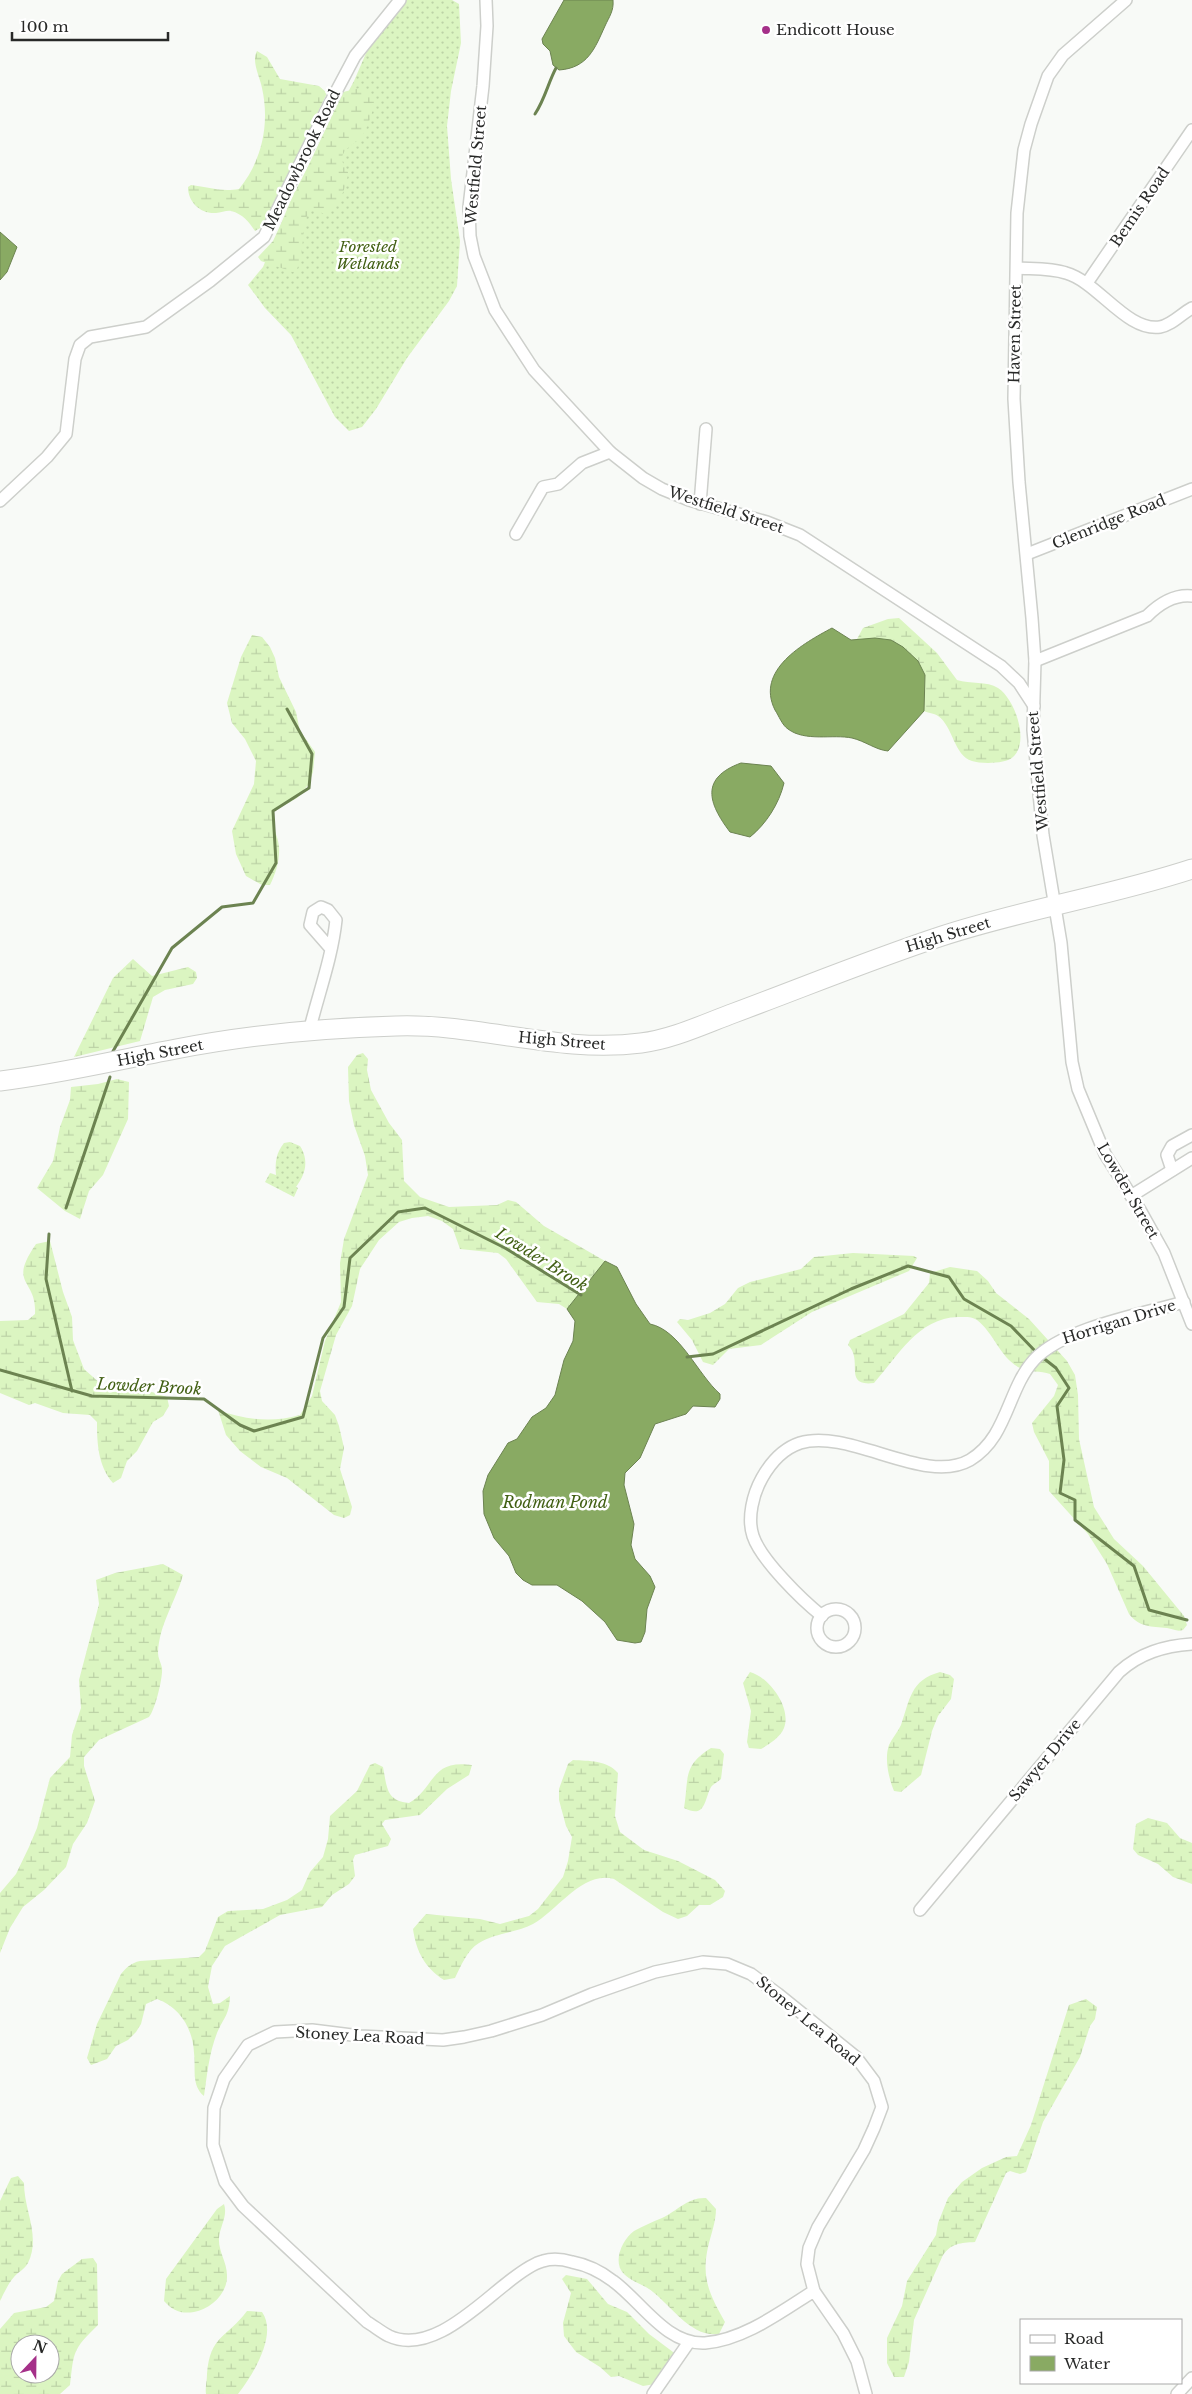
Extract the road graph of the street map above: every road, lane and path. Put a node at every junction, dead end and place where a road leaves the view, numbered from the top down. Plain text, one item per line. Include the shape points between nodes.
1 (400, 0) edge
2 (486, 0) edge
3 (1126, 0) edge
4 (1192, 130) edge
5 (1017, 268) junction
6 (1087, 283) junction
7 (1192, 308) edge
8 (706, 429) dead end
9 (610, 452) junction
10 (1192, 489) edge
11 (0, 501) edge
12 (700, 504) junction
13 (516, 534) dead end
14 (1027, 554) junction
15 (1192, 596) edge
16 (1035, 661) junction
17 (1034, 706) junction
18 (1192, 870) edge
19 (1055, 906) junction
20 (331, 948) dead end
21 (309, 1032) junction
22 (0, 1081) edge
23 (1192, 1135) edge
24 (1192, 1158) edge
25 (1172, 1170) junction
26 (1131, 1196) junction
27 (1184, 1302) junction
28 (1192, 1324) edge
29 (822, 1616) dead end
30 (1192, 1644) edge
31 (920, 1910) dead end
32 (814, 2291) junction
33 (689, 2342) junction
34 (1192, 2378) edge
35 (653, 2394) edge
36 (866, 2394) edge
37 (1177, 2394) edge

1 - 11 street, Meadowbrook Road via 356,56 328,105 264,237 146,327 90,337 80,345 75,359 66,434 47,457
2 - 9 street, Westfield Street via 480,131 469,207 474,256 495,310 518,348 544,382
3 - 5 street, Haven Street via 1063,54 1039,96 1018,186
4 - 6 street, Bemis Road
5 - 6 street via 1066,273
5 - 14 street, Haven Street via 1014,399
6 - 7 street via 1133,322 1149,328 1161,327
8 - 12 street
9 - 12 street, Westfield Street via 662,489
9 - 13 street via 582,463 558,484 542,487
10 - 14 street, Glenridge Road
12 - 17 street, Westfield Street via 767,522 822,548 1001,666 1019,683
14 - 16 street, Haven Street
15 - 16 street via 1183,595 1160,603 1147,616
16 - 17 street, Haven Street
17 - 19 street, Westfield Street via 1042,835
18 - 19 main road, High Street
19 - 21 main road, High Street via 943,936 679,1034 640,1044 575,1045 418,1025
19 - 26 street, Lowder Street via 1075,1080 1105,1154
20 - 21 street
21 - 22 main road, High Street via 203,1044 66,1072
23 - 25 street via 1172,1146 1167,1155
24 - 25 street
25 - 26 street
26 - 27 street, Lowder Street via 1156,1238
27 - 28 street, Lowder Street
27 - 29 street, Horrigan Drive via 1069,1335 1039,1355 1019,1384 993,1440 969,1460 954,1466 928,1465 820,1440 800,1443 777,1456 755,1491 751,1517 753,1536 786,1582
30 - 31 street, Sawyer Drive via 1156,1650 1119,1672
32 - 33 street via 740,2334 706,2342
32 - 33 street, Stoney Lea Road via 807,2264 809,2248 838,2190 864,2150 882,2107 874,2081 856,2057 751,1974 727,1964 703,1962 655,1972 542,2015 464,2037 443,2040 312,2030 275,2032 248,2045 224,2079 214,2108 213,2145 224,2182 250,2213 367,2322 390,2336 428,2339 541,2261 558,2258 590,2266 614,2281 651,2317
32 - 36 street, Stoney Lea Road via 843,2333 857,2361
33 - 35 street
34 - 37 street

